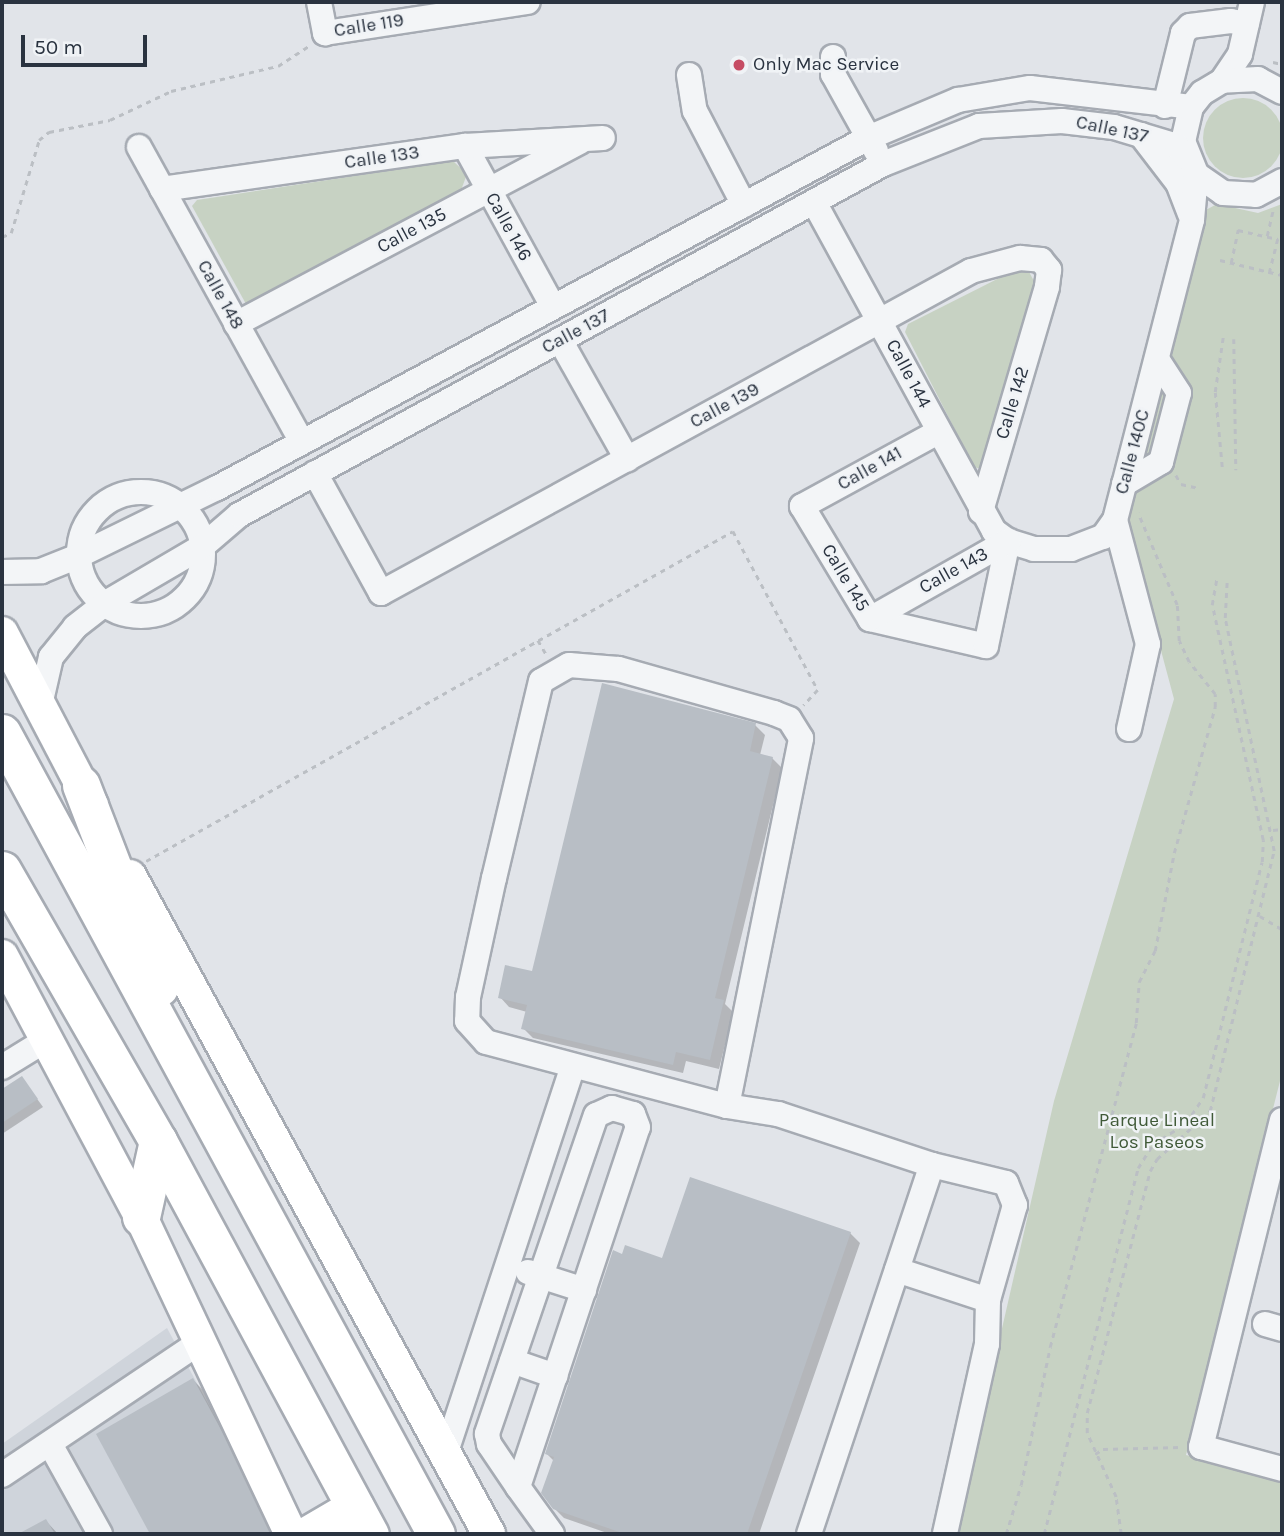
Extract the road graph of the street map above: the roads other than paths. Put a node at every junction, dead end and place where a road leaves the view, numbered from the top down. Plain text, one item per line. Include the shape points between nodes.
1 (319, 2) edge
2 (528, 2) edge
3 (1250, 13) edge
4 (833, 57) dead end
5 (689, 75) dead end
6 (1222, 81) junction
7 (1282, 92) edge
8 (1165, 106) junction
9 (1191, 107) junction
10 (1141, 135) junction
11 (595, 138) joint
12 (869, 138) junction
13 (465, 146) junction
14 (139, 147) dead end
15 (883, 164) junction
16 (1192, 166) junction
17 (1282, 181) edge
18 (162, 190) junction
19 (488, 191) junction
20 (814, 202) junction
21 (744, 205) junction
22 (1192, 220) junction
23 (649, 256) junction
24 (665, 283) junction
25 (1045, 296) joint
26 (554, 307) junction
27 (880, 322) junction
28 (236, 324) junction
29 (560, 340) junction
30 (462, 356) junction
31 (480, 384) junction
32 (939, 432) junction
33 (302, 442) junction
34 (627, 459) junction
35 (315, 473) junction
36 (1120, 503) junction
37 (179, 506) junction
38 (802, 506) joint
39 (981, 511) junction
40 (1008, 541) junction
41 (203, 546) junction
42 (78, 556) junction
43 (2, 572) edge
44 (104, 604) junction
45 (870, 619) junction
46 (2, 633) edge
47 (40, 705) junction
48 (1129, 729) dead end
49 (2, 733) edge
50 (81, 785) junction
51 (2, 870) edge
52 (13, 899) edge
53 (2, 956) edge
54 (47, 1040) junction
55 (573, 1066) junction
56 (2, 1068) edge
57 (190, 1081) junction
58 (727, 1106) junction
59 (1282, 1120) edge
60 (158, 1141) junction
61 (932, 1165) junction
62 (141, 1217) junction
63 (508, 1265) junction
64 (897, 1270) junction
65 (541, 1276) junction
66 (584, 1290) junction
67 (988, 1300) junction
68 (200, 1342) junction
69 (512, 1361) junction
70 (555, 1376) junction
71 (50, 1444) junction
72 (444, 1458) junction
73 (1282, 1469) edge
74 (2, 1475) edge
75 (518, 1487) junction
76 (363, 1521) edge
77 (100, 1534) edge
78 (291, 1534) edge
79 (309, 1534) edge
80 (436, 1534) edge
81 (489, 1534) edge
82 (552, 1534) edge
83 (809, 1534) edge
84 (945, 1534) edge

1 - 2 street, Calle 119 via 325,33
3 - 6 street via 1240,54
3 - 8 street via 1231,21 1190,26 1183,33
4 - 12 street via 833,74
5 - 21 street via 695,111
6 - 7 street via 1258,79
6 - 9 street via 1202,93
8 - 9 street, Calle 137
8 - 12 street, Calle 137 via 1104,94 1030,88 958,100
9 - 16 street, Calle 140C via 1183,141
10 - 15 street, Calle 137 via 1062,121 1014,122 979,126 938,139
10 - 16 street, Calle 137 via 1177,146
10 - 22 street via 1178,183
11 - 13 street, Calle 133
11 - 19 street, Calle 135
12 - 15 street
12 - 21 street, Calle 137
13 - 18 street, Calle 133
13 - 19 street, Calle 146
14 - 18 street, Calle 148
15 - 20 street, Calle 137
16 - 17 street, Calle 137 via 1208,185 1240,196 1256,195
16 - 22 street, Calle 140C
18 - 28 street, Calle 148
19 - 26 street, Calle 146
19 - 28 street, Calle 135
20 - 24 street, Calle 137
20 - 27 street, Calle 144
21 - 23 street, Calle 137
22 - 36 street, Calle 140C
23 - 24 street
23 - 26 street, Calle 137
24 - 29 street, Calle 137
25 - 27 street, Calle 139 via 1049,277 1044,261 1020,258 971,271
25 - 39 street, Calle 142
26 - 30 street, Calle 137
27 - 32 street, Calle 144
27 - 34 street, Calle 139
28 - 33 street, Calle 148
29 - 31 street, Calle 137
29 - 34 street
30 - 31 street
30 - 33 street, Calle 137
31 - 35 street, Calle 137
32 - 38 street, Calle 141
32 - 39 street, Calle 144
33 - 37 street, Calle 137
34 - 35 street, Calle 139 via 381,593
35 - 41 street, Calle 137 via 239,515
36 - 40 street, Calle 143 via 1103,537 1082,547 1034,549
36 - 48 street, Calle 140C via 1148,644
37 - 41 street via 191,517
37 - 42 street, Calle 137
37 - 42 street via 142,492 113,500 90,518
38 - 45 street, Calle 145
39 - 40 street, Calle 144 via 994,531
40 - 45 street, Calle 143
40 - 45 street, Calle 145 via 986,646
41 - 44 street, Calle 137
41 - 44 street via 194,586 163,612 122,614
42 - 43 street, Calle 137 via 41,571
42 - 44 street via 90,591
44 - 47 street, Calle 137 via 56,649 44,676
46 - 47 main road
47 - 50 main road
49 - 57 highway
50 - 57 highway via 147,948
50 - 72 main road
51 - 52 highway
52 - 60 highway
53 - 54 main road
54 - 56 street
54 - 62 main road
55 - 58 street
55 - 58 street via 486,1042 467,1021 488,904 541,681 569,665 618,669 789,719 797,728 802,750
55 - 63 street
57 - 80 highway
58 - 61 street via 778,1114
59 - 73 street via 1200,1447
60 - 62 highway
60 - 76 highway
61 - 64 street
61 - 67 street via 1006,1183 1015,1205
62 - 68 main road
63 - 65 street
63 - 72 street
64 - 67 street
64 - 83 street
65 - 66 street
65 - 66 street via 596,1115 612,1108 634,1114 638,1127
65 - 69 street
66 - 70 street
67 - 84 street via 987,1344
68 - 71 street
68 - 78 main road
69 - 70 street
69 - 75 street via 487,1434
70 - 75 street
71 - 74 street
71 - 77 street
72 - 81 main road
75 - 82 street
76 - 79 highway

